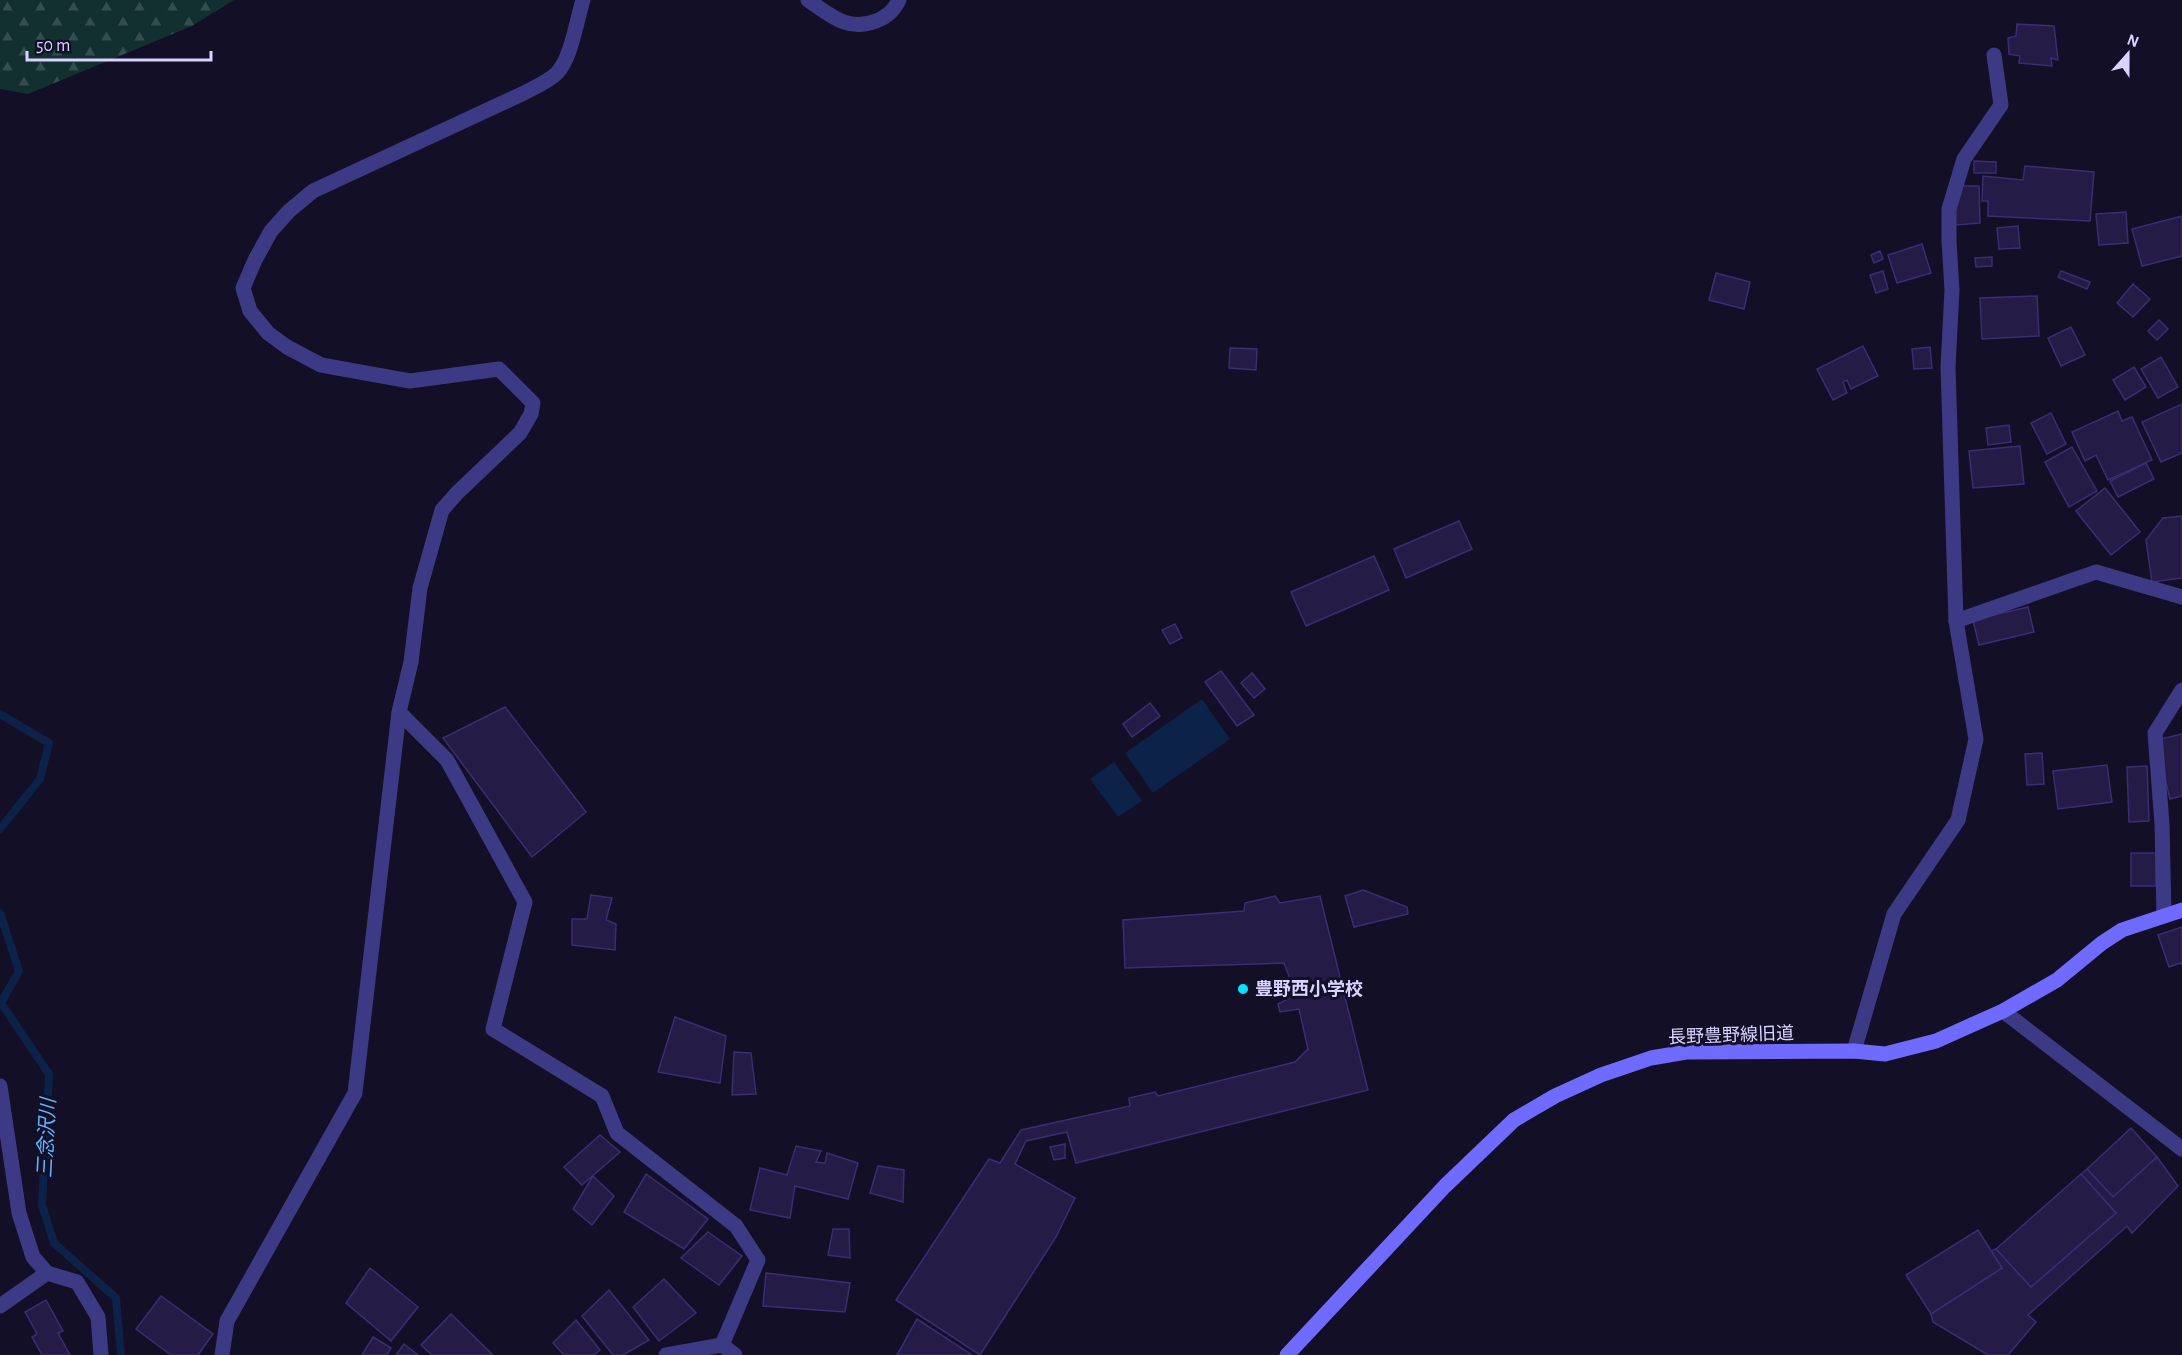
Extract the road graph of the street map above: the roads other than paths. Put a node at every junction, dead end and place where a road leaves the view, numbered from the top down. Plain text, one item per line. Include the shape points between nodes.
1 (583, 0) edge
2 (808, 0) edge
3 (899, 0) edge
4 (1994, 55) dead end
5 (2182, 597) edge
6 (1956, 621) junction
7 (2182, 690) edge
8 (399, 712) junction
9 (2182, 910) edge
10 (2164, 916) junction
11 (2003, 1011) junction
12 (1854, 1051) junction
13 (0, 1086) edge
14 (2182, 1149) edge
15 (47, 1273) junction
16 (0, 1306) edge
17 (722, 1344) junction
18 (101, 1355) edge
19 (222, 1355) edge
20 (666, 1355) edge
21 (735, 1355) edge
22 (1287, 1355) edge

1 - 8 street via 558,72 524,93 314,191 271,231 243,288 250,311 268,333 321,365 410,381 499,369 532,403 531,414 520,433 442,510 420,588 411,662
2 - 3 street via 838,21 859,27 894,11
4 - 6 street via 2001,105 1964,159 1949,209 1952,290 1948,367
5 - 6 street via 2096,572
6 - 12 street via 1976,739 1958,820 1894,914
7 - 10 street via 2155,733
8 - 17 street via 447,760 525,902 493,1029 602,1096 617,1132 736,1226 758,1260
8 - 19 street via 355,1093 227,1321
9 - 10 street, 長野豊野線旧道
10 - 11 street, 長野豊野線旧道 via 2122,930 2057,980
11 - 12 street, 長野豊野線旧道 via 1936,1041 1885,1054
11 - 14 street
12 - 22 street, 長野豊野線旧道 via 1686,1052 1651,1058 1555,1096 1514,1120 1445,1186
13 - 15 street via 19,1213 33,1257
15 - 16 street
15 - 18 street via 77,1282 99,1317
17 - 20 street
17 - 21 street

